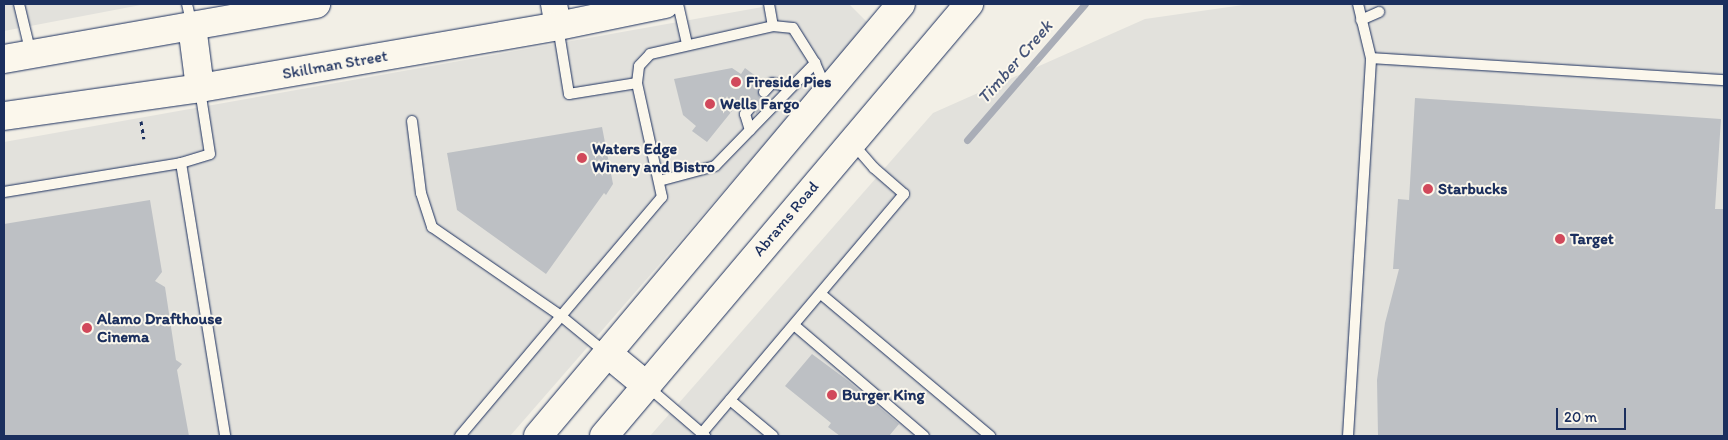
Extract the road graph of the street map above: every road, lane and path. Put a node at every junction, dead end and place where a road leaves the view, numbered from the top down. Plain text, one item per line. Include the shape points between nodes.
1 (19, 4) edge
2 (316, 4) edge
3 (665, 4) edge
4 (678, 4) edge
5 (769, 4) edge
6 (901, 4) edge
7 (969, 4) edge
8 (1358, 4) edge
9 (1380, 12) dead end
10 (884, 14) edge
11 (189, 15) edge
12 (556, 15) edge
13 (1361, 20) junction
14 (773, 26) junction
15 (687, 44) junction
16 (32, 54) junction
17 (1371, 58) junction
18 (4, 59) edge
19 (815, 63) junction
20 (1724, 80) edge
21 (637, 82) junction
22 (791, 87) junction
23 (200, 88) junction
24 (828, 91) junction
25 (764, 92) dead end
26 (750, 108) dead end
27 (4, 116) edge
28 (141, 120) dead end
29 (412, 121) dead end
30 (750, 130) junction
31 (144, 139) dead end
32 (851, 142) junction
33 (181, 162) junction
34 (659, 181) junction
35 (4, 192) edge
36 (820, 294) junction
37 (561, 316) junction
38 (794, 325) junction
39 (607, 354) junction
40 (647, 386) junction
41 (730, 400) junction
42 (703, 435) edge
43 (225, 436) edge
44 (460, 436) edge
45 (538, 436) edge
46 (604, 436) edge
47 (774, 436) edge
48 (924, 436) edge
49 (990, 436) edge
50 (1348, 436) edge

1 - 16 lane
2 - 11 main road
3 - 12 main road, Skillman Street
4 - 15 lane
5 - 14 lane
6 - 10 main road
7 - 32 main road, Abrams Road
8 - 13 lane
9 - 13 lane
10 - 24 main road
11 - 16 main road
11 - 23 main road
12 - 21 lane via 570,94
12 - 23 main road, Skillman Street
13 - 17 lane
14 - 15 lane
14 - 19 lane via 793,28
15 - 21 lane via 650,54 639,66
16 - 18 main road
17 - 20 lane
17 - 50 lane
19 - 22 lane
19 - 24 lane
21 - 34 lane
22 - 25 lane via 772,83
22 - 30 lane
23 - 27 main road, Skillman Street
23 - 33 lane via 210,154
24 - 39 main road
26 - 30 lane via 745,114
28 - 31 path
29 - 37 lane via 421,193 432,227
30 - 34 lane via 715,166
32 - 36 lane via 904,194
32 - 40 main road, Abrams Road
33 - 35 lane
33 - 43 lane
34 - 37 lane via 662,198
36 - 38 lane
36 - 49 lane
37 - 39 lane
37 - 44 lane
38 - 41 lane
38 - 48 lane
39 - 40 main road
39 - 45 main road
40 - 42 lane
40 - 46 main road, Abrams Road
41 - 42 lane
41 - 47 lane

